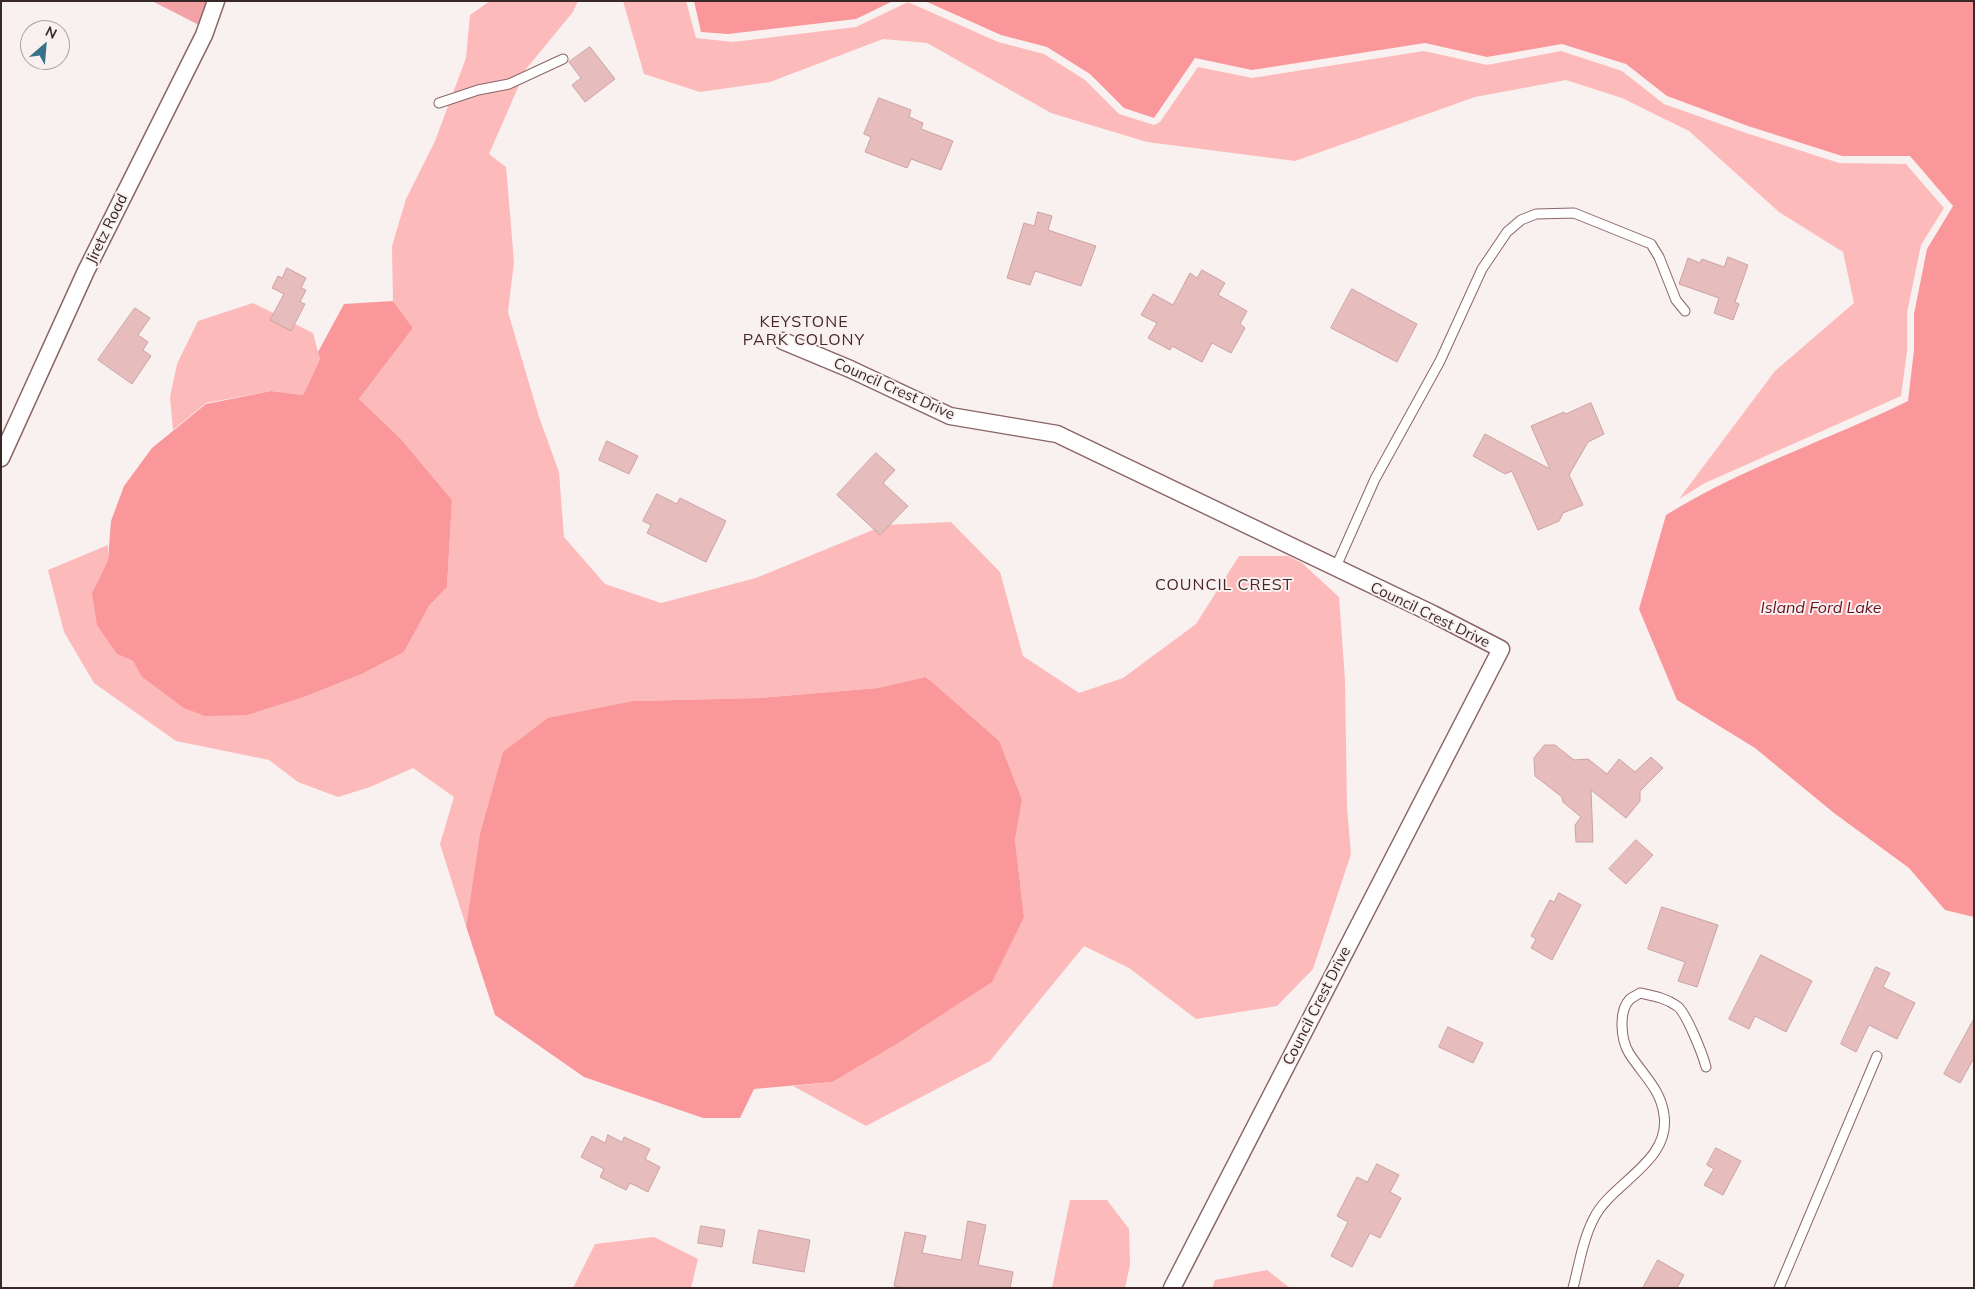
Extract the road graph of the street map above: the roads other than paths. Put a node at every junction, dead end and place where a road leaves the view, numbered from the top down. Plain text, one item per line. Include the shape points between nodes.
1 (216, 1) edge
2 (563, 59) dead end
3 (439, 103) dead end
4 (1685, 311) dead end
5 (783, 341) dead end
6 (1, 458) edge
7 (1335, 569) junction
8 (1877, 1056) dead end
9 (1706, 1067) dead end
10 (1172, 1288) edge
11 (1573, 1288) edge
12 (1779, 1288) edge

1 - 6 street, Jiretz Road via 204,35 86,271
2 - 3 lane via 509,84
4 - 7 lane via 1676,300 1651,244 1574,213 1544,213 1521,220 1507,232 1482,269 1440,361 1376,479
5 - 7 street, Council Crest Drive via 950,416 1057,434
7 - 10 street, Council Crest Drive via 1433,614 1501,650
8 - 12 lane
9 - 11 lane via 1680,1008 1665,999 1640,994 1630,999 1621,1030 1628,1052 1654,1085 1664,1115 1662,1139 1655,1154 1595,1217 1588,1231

